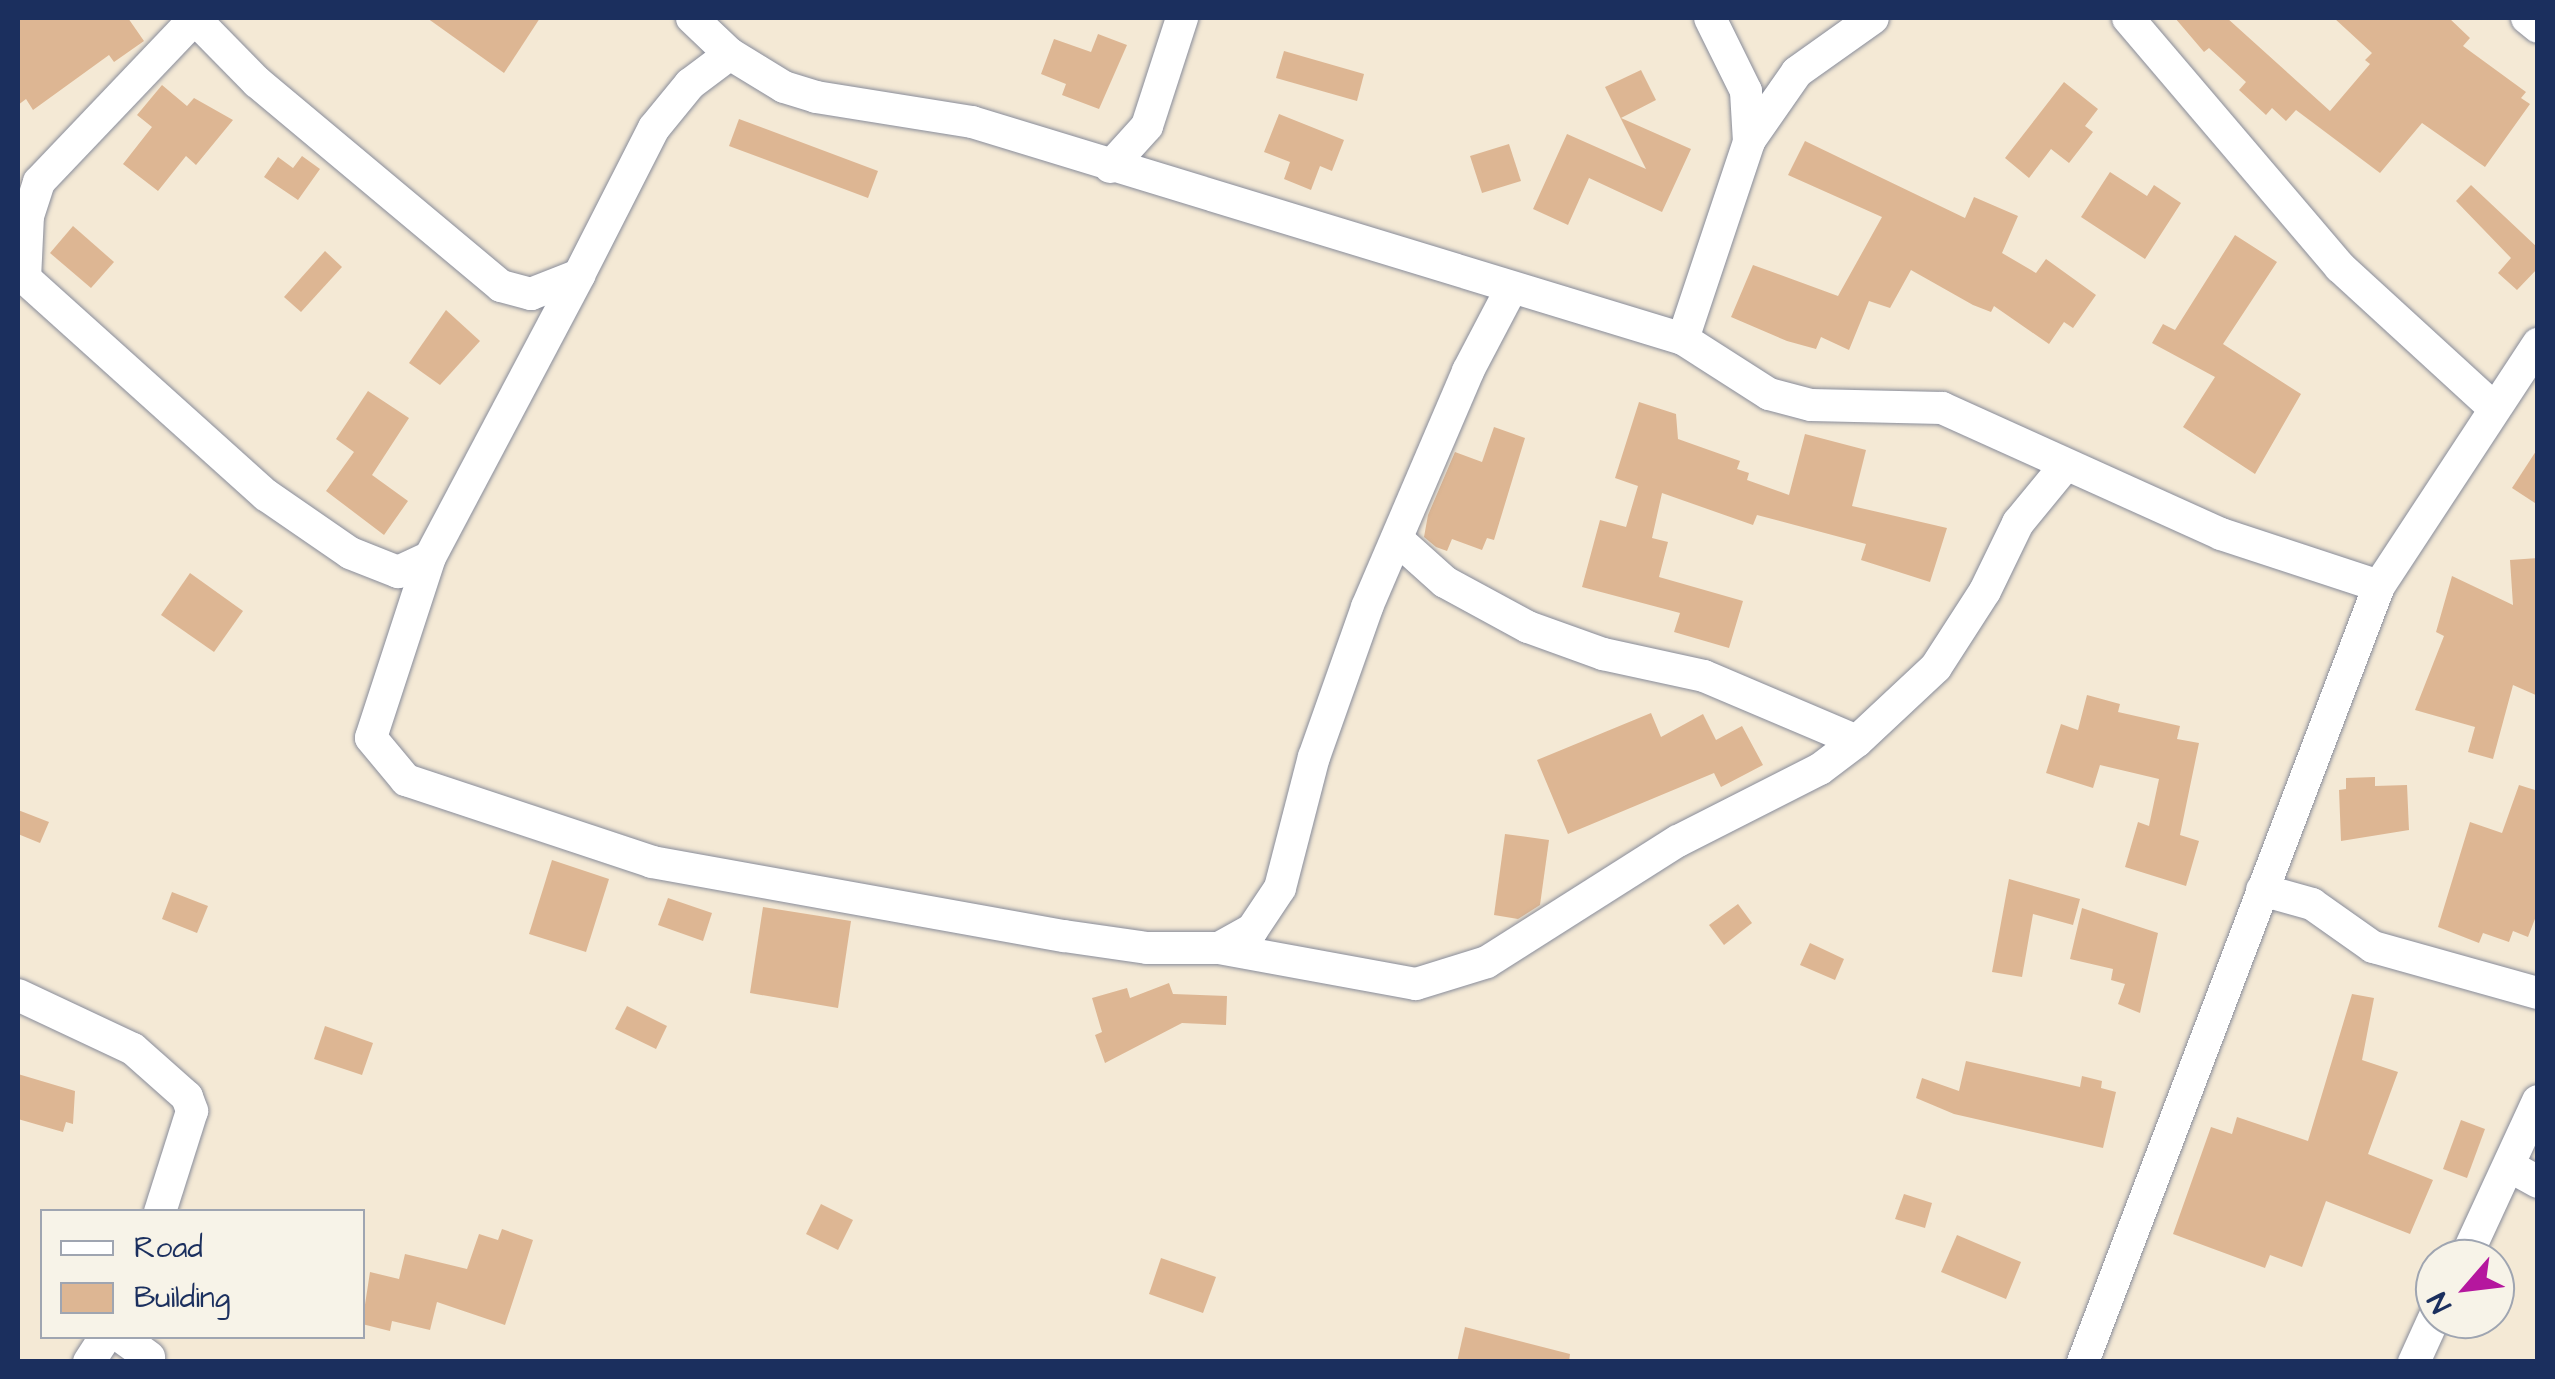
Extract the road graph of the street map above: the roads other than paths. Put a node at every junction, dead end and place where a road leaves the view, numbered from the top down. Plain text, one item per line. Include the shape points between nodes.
1 (194, 18) edge
2 (692, 18) edge
3 (1182, 18) edge
4 (1710, 18) edge
5 (1874, 18) edge
6 (2128, 18) edge
7 (2527, 18) edge
8 (2538, 27) edge
9 (730, 54) junction
10 (1737, 67) junction
11 (1796, 72) junction
12 (1147, 126) junction
13 (1750, 142) junction
14 (1110, 168) junction
15 (1167, 184) junction
16 (579, 274) junction
17 (21, 276) edge
18 (1512, 289) junction
19 (1683, 339) junction
20 (2538, 344) edge
21 (2494, 407) junction
22 (2064, 468) junction
23 (1396, 538) junction
24 (430, 557) junction
25 (2380, 586) junction
26 (1857, 741) junction
27 (2262, 890) junction
28 (1219, 948) junction
29 (2538, 993) edge
30 (18, 995) edge
31 (2538, 1102) edge
32 (2524, 1174) edge
33 (161, 1209) edge
34 (2479, 1239) edge
35 (104, 1339) edge
36 (124, 1339) edge
37 (2424, 1339) edge
38 (153, 1360) edge
39 (89, 1362) edge
40 (2084, 1362) edge
41 (2414, 1362) edge

1 - 16 street via 258,82 501,286 531,294
1 - 17 street via 38,182
2 - 9 street
3 - 12 street
4 - 10 street
5 - 11 street
6 - 21 street via 2340,266
7 - 8 street
9 - 14 street via 784,88 972,122
9 - 16 street via 690,84 654,128
10 - 11 street
10 - 13 street
11 - 13 street via 1763,112
12 - 14 street
12 - 15 street
13 - 19 street
14 - 15 street
15 - 18 street
16 - 24 street
17 - 24 street via 266,495 350,553 398,572
18 - 19 street
18 - 23 street via 1468,370
19 - 22 street via 1769,394 1812,405 1942,408
20 - 21 street
21 - 25 street
22 - 25 street via 2220,534
22 - 26 street via 2018,523 1985,591 1936,666
23 - 26 street via 1445,582 1528,627 1603,654 1704,676
23 - 28 street via 1314,757 1280,888 1252,930
24 - 28 street via 370,738 406,780 652,862 1064,936 1147,948
25 - 27 street
26 - 28 street via 1820,769 1678,841 1487,962 1416,984
27 - 29 street via 2312,904 2373,947
27 - 40 street
30 - 33 street via 133,1048 187,1097 192,1112
31 - 32 street
32 - 34 street
35 - 39 street
36 - 38 street
37 - 41 street

